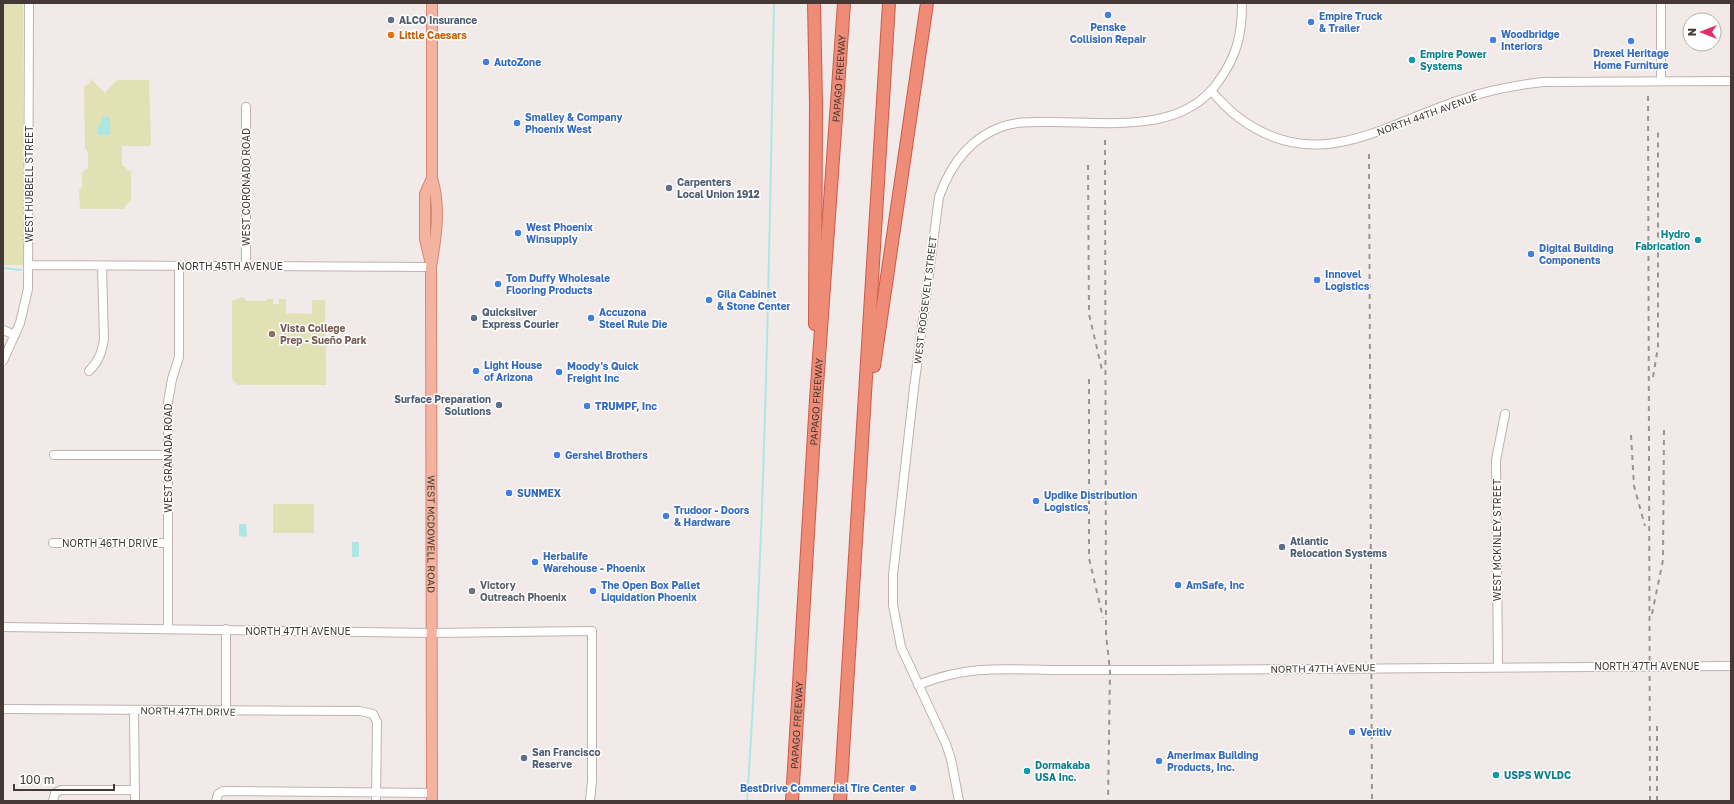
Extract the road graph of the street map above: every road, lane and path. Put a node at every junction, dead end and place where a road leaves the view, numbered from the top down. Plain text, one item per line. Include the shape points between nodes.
1 (29, 3) edge
2 (432, 3) edge
3 (814, 3) edge
4 (844, 3) edge
5 (889, 3) edge
6 (927, 3) edge
7 (1242, 3) edge
8 (1661, 3) edge
9 (1661, 80) junction
10 (1731, 81) edge
11 (1212, 92) junction
12 (246, 107) dead end
13 (29, 265) junction
14 (102, 266) junction
15 (179, 266) junction
16 (246, 266) junction
17 (431, 267) junction
18 (3, 330) edge
19 (15, 335) junction
20 (3, 361) edge
21 (89, 371) dead end
22 (816, 400) junction
23 (1505, 414) dead end
24 (863, 436) junction
25 (54, 455) dead end
26 (168, 455) junction
27 (53, 542) dead end
28 (167, 543) junction
29 (3, 627) edge
30 (168, 628) junction
31 (226, 630) junction
32 (432, 633) junction
33 (1498, 666) junction
34 (1731, 666) edge
35 (918, 685) junction
36 (3, 709) edge
37 (134, 710) junction
38 (226, 711) junction
39 (135, 790) junction
40 (295, 792) junction
41 (54, 797) edge
42 (217, 797) edge
43 (376, 797) edge
44 (432, 797) edge
45 (135, 801) edge
46 (295, 801) edge
47 (590, 801) edge
48 (792, 801) edge
49 (840, 801) edge
50 (959, 801) edge

1 - 13 street, WEST HUBBELL STREET
2 - 17 main road, WEST MCDOWELL ROAD via 432,178 425,194 425,239
3 - 22 highway
4 - 22 highway, PAPAGO FREEWAY
5 - 24 highway
6 - 24 highway
7 - 11 street, WEST ROOSEVELT STREET via 1236,53
8 - 9 street
9 - 10 street, NORTH 44TH AVENUE
9 - 11 street, NORTH 44TH AVENUE via 1521,84 1463,99 1354,140 1330,145 1307,145 1277,138 1237,117
11 - 35 street, WEST ROOSEVELT STREET via 1182,112 1147,121 1037,122 1001,127 964,151 944,183 936,214 893,575 893,605 898,633 904,655
12 - 16 street, WEST CORONADO ROAD
13 - 14 street, NORTH 45TH AVENUE
13 - 19 street, WEST HUBBELL STREET via 26,300
14 - 15 street, NORTH 45TH AVENUE
14 - 21 street via 104,339 97,363
15 - 16 street, NORTH 45TH AVENUE
15 - 26 street, WEST GRANADA ROAD via 179,357 168,402
16 - 17 street, NORTH 45TH AVENUE
17 - 32 main road, WEST MCDOWELL ROAD
18 - 19 street
19 - 20 street, WEST HUBBELL STREET
22 - 48 highway, PAPAGO FREEWAY
23 - 33 street, WEST MCKINLEY STREET via 1496,460
24 - 49 highway
25 - 26 street
26 - 28 street, WEST GRANADA ROAD
27 - 28 street, NORTH 46TH DRIVE
28 - 30 street, WEST GRANADA ROAD
29 - 30 street, NORTH 47TH AVENUE
30 - 31 street, NORTH 47TH AVENUE
31 - 32 street, NORTH 47TH AVENUE
31 - 38 street
32 - 44 main road, WEST MCDOWELL ROAD
32 - 47 street, NORTH 47TH AVENUE via 592,631
33 - 34 street, NORTH 47TH AVENUE
33 - 35 street, NORTH 47TH AVENUE via 1110,671 986,669 964,670
35 - 50 street, WEST ROOSEVELT STREET via 946,744
36 - 37 street, NORTH 47TH DRIVE
37 - 38 street, NORTH 47TH DRIVE
37 - 39 street
38 - 43 street, NORTH 47TH DRIVE via 360,711 373,714 376,722
39 - 41 street via 61,790
39 - 45 street
40 - 42 street via 223,791
40 - 43 street
40 - 46 street
43 - 44 street

